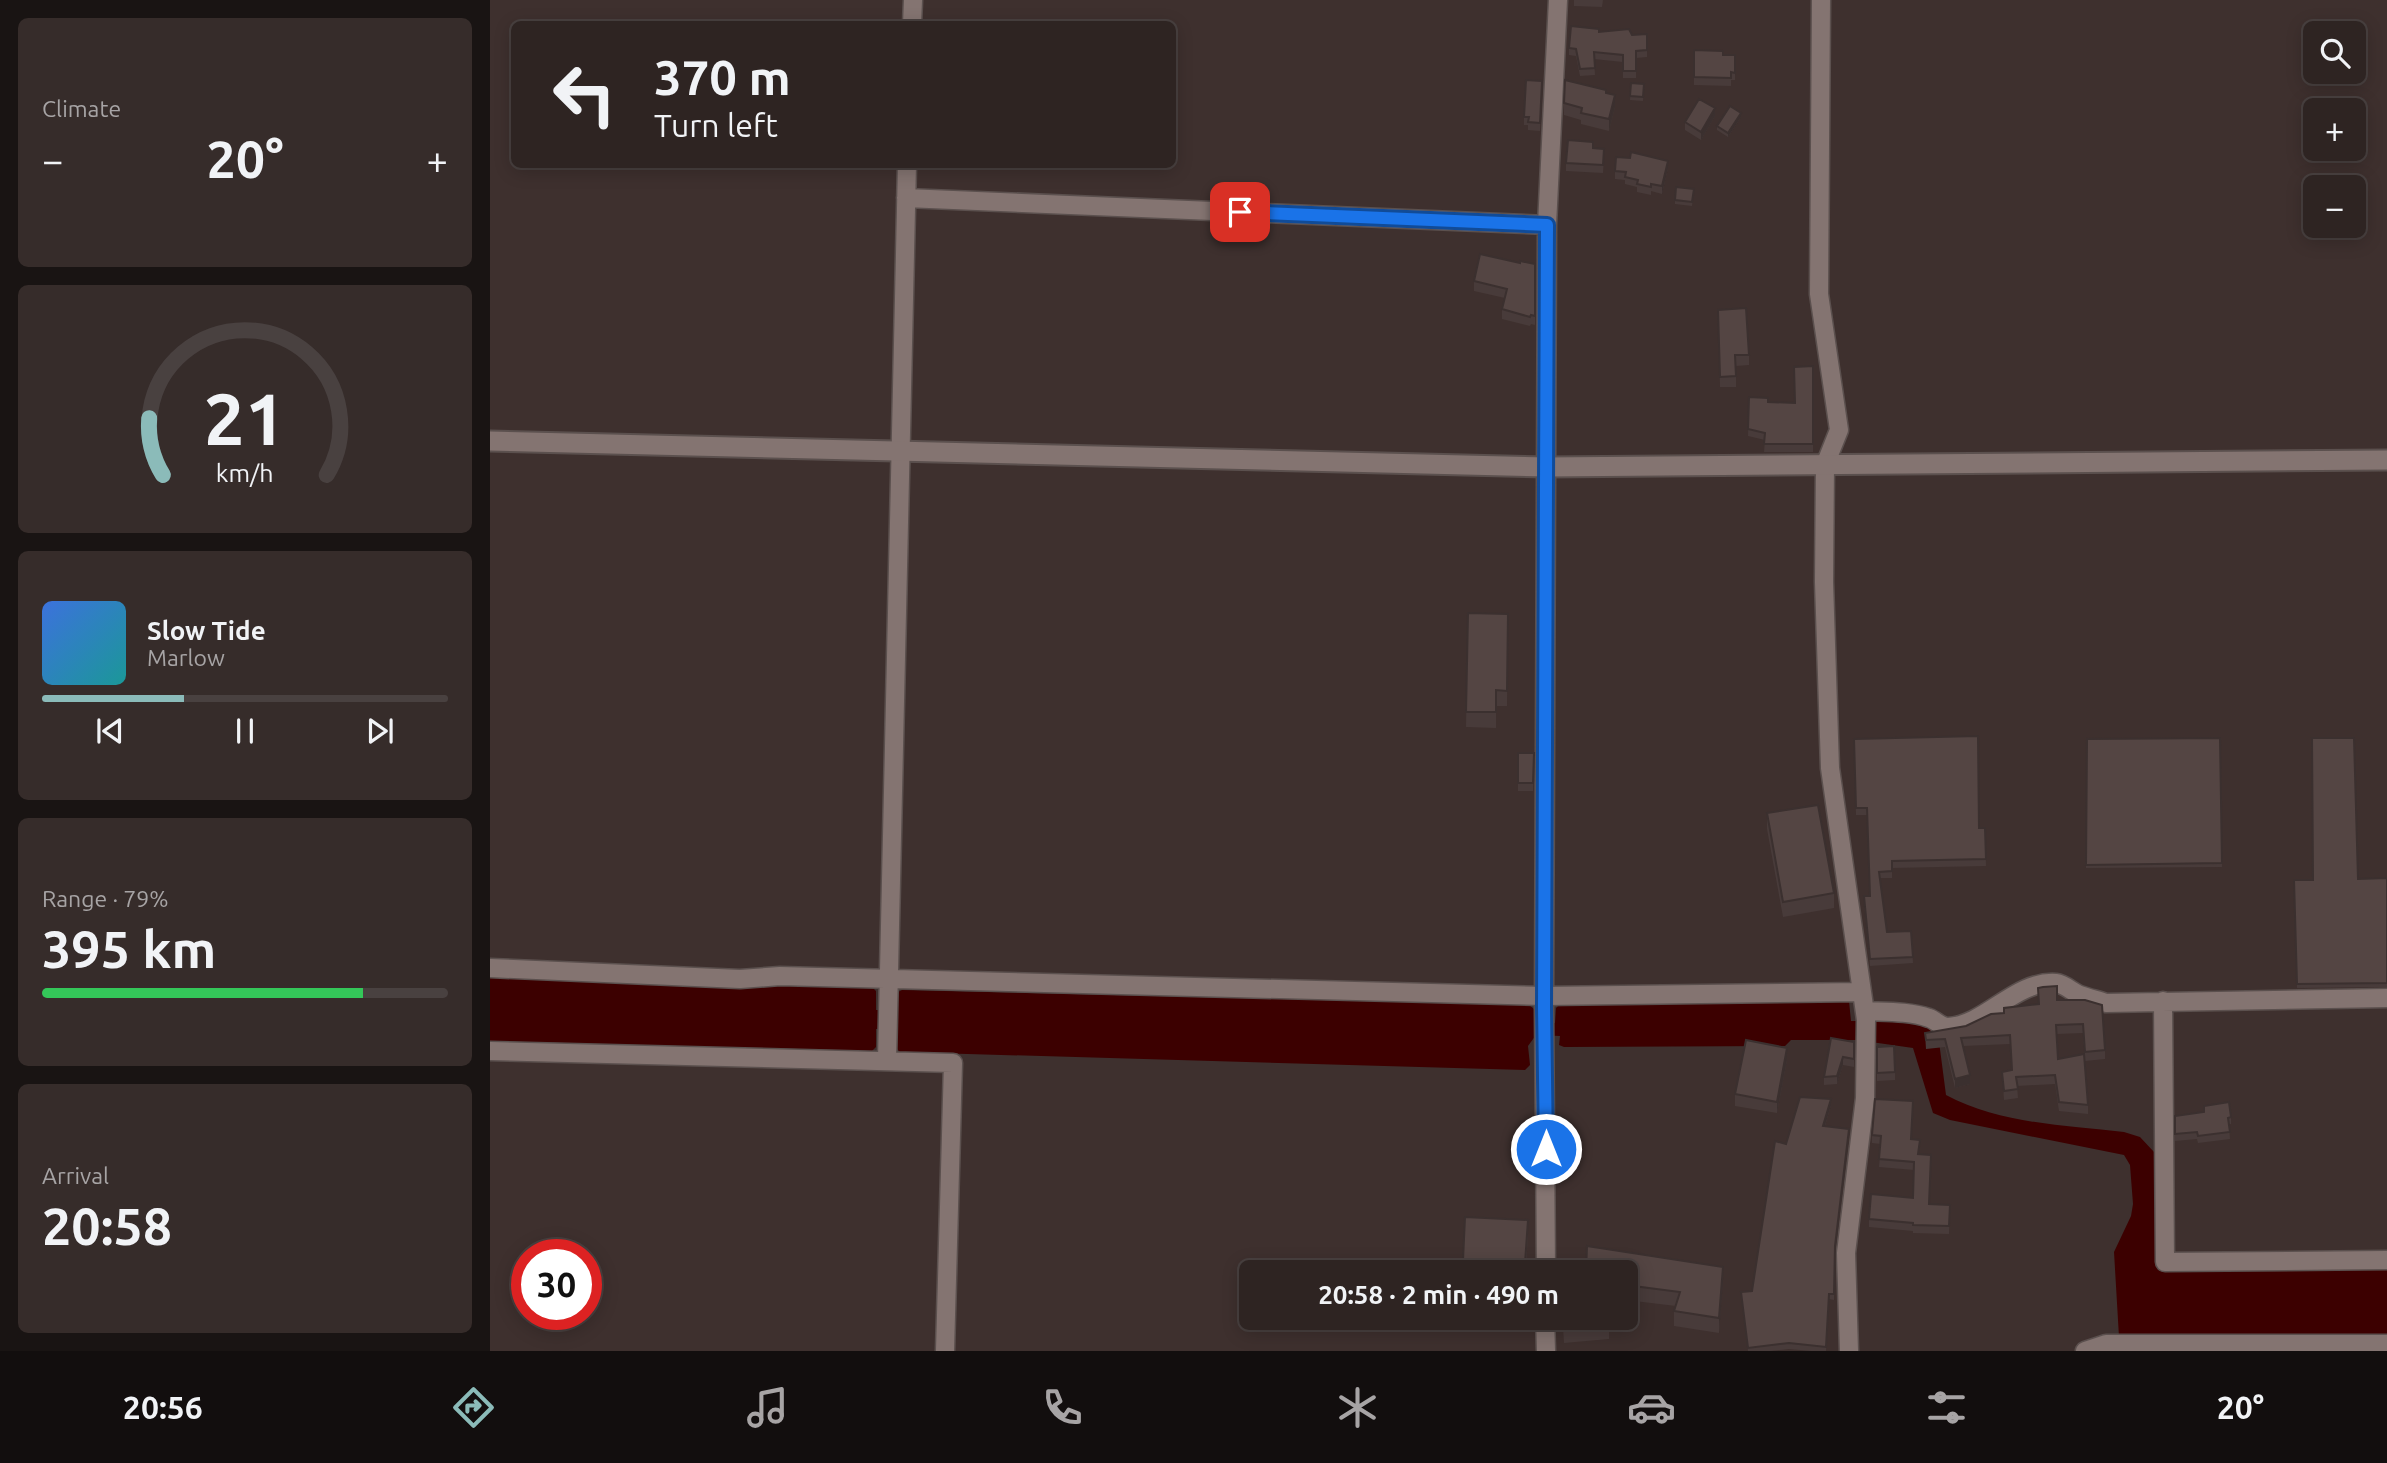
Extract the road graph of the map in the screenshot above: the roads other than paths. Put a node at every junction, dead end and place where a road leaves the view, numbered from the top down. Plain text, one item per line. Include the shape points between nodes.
1 (913, 0) edge
2 (1558, 0) edge
3 (1821, 0) edge
4 (912, 21) edge
5 (908, 168) edge
6 (906, 198) junction
7 (1547, 225) junction
8 (490, 441) edge
9 (902, 452) junction
10 (2387, 460) edge
11 (1825, 465) junction
12 (1546, 467) junction
13 (490, 968) edge
14 (889, 984) junction
15 (1861, 992) junction
16 (2387, 998) edge
17 (1544, 1001) junction
18 (2163, 1001) junction
19 (1865, 1011) junction
20 (490, 1051) edge
21 (887, 1060) junction
22 (1546, 1260) edge
23 (2387, 1260) edge
24 (1545, 1330) edge
25 (2387, 1345) edge
26 (945, 1351) edge
27 (1546, 1351) edge
28 (1849, 1351) edge
29 (2085, 1351) edge

1 - 4 street
2 - 7 street
3 - 11 street via 1819,294 1839,430
5 - 6 street
6 - 7 street
6 - 9 street
7 - 12 street
8 - 9 street
9 - 12 street
9 - 14 street
10 - 11 street
11 - 12 street
11 - 15 street via 1830,768
12 - 17 street
13 - 14 street via 740,979 780,976
14 - 17 street
14 - 21 street
15 - 17 street
15 - 19 street
16 - 18 street
17 - 22 street
18 - 19 street via 2106,1003 2060,984 2043,983 1949,1027 1921,1016
18 - 23 street via 2165,1262
19 - 28 street via 1865,1098 1846,1253
20 - 21 street
21 - 26 street via 953,1063
24 - 27 street
25 - 29 street via 2106,1345

